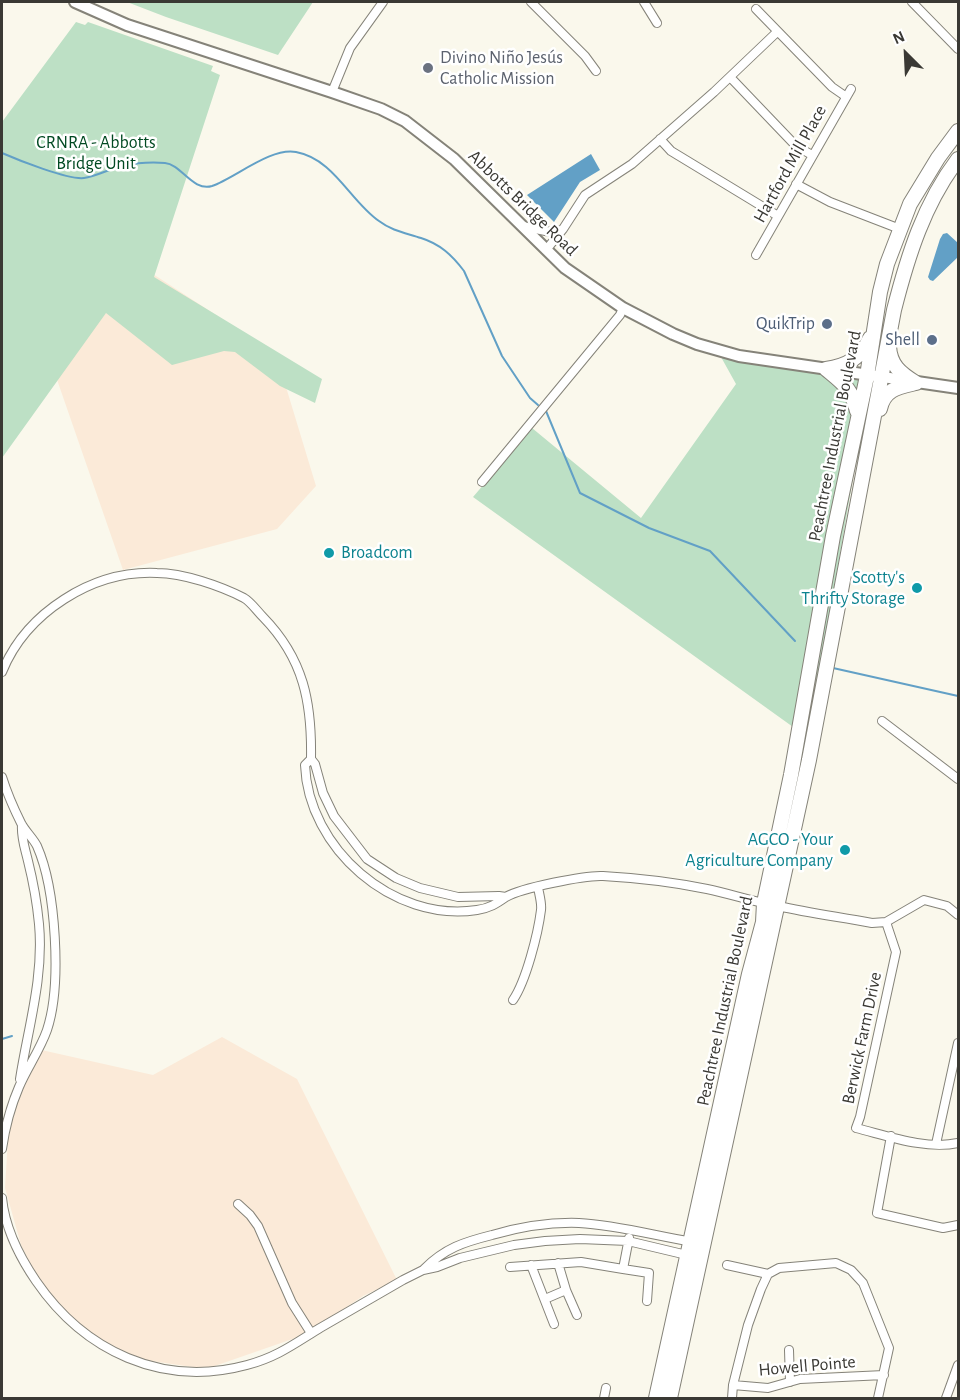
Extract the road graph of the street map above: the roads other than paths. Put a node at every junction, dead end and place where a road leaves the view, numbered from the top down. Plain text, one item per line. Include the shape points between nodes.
1 (75, 2) edge
2 (382, 2) edge
3 (531, 2) edge
4 (644, 2) edge
5 (912, 2) edge
6 (756, 9) dead end
7 (657, 23) dead end
8 (777, 32) junction
9 (958, 50) edge
10 (596, 71) dead end
11 (730, 77) junction
12 (332, 92) junction
13 (958, 131) edge
14 (660, 139) junction
15 (812, 155) junction
16 (958, 159) edge
17 (796, 184) junction
18 (778, 216) junction
19 (523, 226) junction
20 (563, 229) junction
21 (900, 229) junction
22 (546, 249) junction
23 (756, 255) dead end
24 (624, 308) junction
25 (875, 328) junction
26 (889, 337) junction
27 (825, 369) junction
28 (874, 377) junction
29 (916, 383) junction
30 (958, 388) edge
31 (858, 417) junction
32 (871, 430) junction
33 (482, 482) dead end
34 (2, 672) edge
35 (882, 721) dead end
36 (311, 759) junction
37 (2, 777) edge
38 (958, 779) edge
39 (22, 824) junction
40 (538, 887) junction
41 (506, 897) junction
42 (771, 905) junction
43 (958, 915) edge
44 (886, 922) junction
45 (513, 1000) dead end
46 (958, 1043) edge
47 (19, 1087) junction
48 (891, 1136) junction
49 (958, 1143) edge
50 (936, 1144) junction
51 (2, 1149) edge
52 (2, 1198) edge
53 (238, 1204) dead end
54 (958, 1226) edge
55 (630, 1230) junction
56 (628, 1241) junction
57 (695, 1250) junction
58 (558, 1263) junction
59 (531, 1265) junction
60 (727, 1265) dead end
61 (510, 1267) dead end
62 (623, 1269) junction
63 (423, 1270) junction
64 (768, 1274) junction
65 (567, 1290) junction
66 (545, 1299) junction
67 (647, 1301) dead end
68 (577, 1315) dead end
69 (554, 1324) dead end
70 (311, 1334) junction
71 (789, 1350) dead end
72 (958, 1365) edge
73 (884, 1375) junction
74 (790, 1382) junction
75 (733, 1385) junction
76 (606, 1388) dead end
77 (604, 1398) edge
78 (656, 1398) edge
79 (670, 1398) edge
80 (732, 1398) edge
81 (878, 1398) edge
82 (946, 1398) edge

1 - 12 main road, Abbotts Bridge Road via 127,25
2 - 12 street via 350,48
3 - 10 street
4 - 7 street
5 - 9 street
6 - 8 street
8 - 11 street
8 - 15 street, Hartford Mill Place via 832,87 848,93
11 - 14 street
11 - 15 street via 796,146
12 - 19 main road, Abbotts Bridge Road via 405,121 454,159
13 - 21 highway, Peachtree Industrial Boulevard via 925,177
14 - 18 street via 671,151
14 - 20 street via 632,164 585,195
15 - 17 street, Hartford Mill Place
16 - 26 highway, Peachtree Industrial Boulevard via 921,222 904,268
17 - 18 street, Hartford Mill Place
17 - 21 street via 830,202
18 - 23 street, Hartford Mill Place
19 - 20 street via 554,232
19 - 22 main road, Abbotts Bridge Road
20 - 22 street
21 - 25 highway, Peachtree Industrial Boulevard via 887,264
22 - 24 main road, Abbotts Bridge Road via 565,268
24 - 27 main road, Abbotts Bridge Road via 673,334 732,355
24 - 33 street
25 - 27 highway via 855,359
25 - 28 highway, Peachtree Industrial Boulevard
26 - 28 highway, Peachtree Industrial Boulevard
26 - 29 highway via 892,361 900,373
27 - 28 main road, Abbotts Bridge Road
27 - 31 highway via 853,395
28 - 29 main road, Abbotts Bridge Road
28 - 31 highway, Peachtree Industrial Boulevard
28 - 32 highway, Peachtree Industrial Boulevard
29 - 30 main road, Abbotts Bridge Road
29 - 32 highway via 887,393
31 - 42 highway, Peachtree Industrial Boulevard via 833,536
32 - 42 highway, Peachtree Industrial Boulevard via 809,760
34 - 36 street via 9,654 34,623 78,591 134,574 154,572 194,579 245,599 276,630 302,676 311,727
35 - 38 street
36 - 41 street via 334,816 367,859 420,888 458,897
36 - 41 street via 305,765 306,774 318,819 345,860 369,880 393,895 451,910 477,910 500,903
37 - 39 street
39 - 47 street via 21,837 39,926 39,953 38,984
39 - 47 street via 36,845 51,896 56,961 47,1030
40 - 41 street
40 - 42 street via 600,876 672,882
40 - 45 street via 541,908 527,970
42 - 44 street via 872,923
42 - 57 highway, Peachtree Industrial Boulevard via 749,974
43 - 44 street via 947,906 924,900
44 - 48 street, Berwick Farm Drive via 896,952 856,1128
46 - 50 street
47 - 51 street
48 - 50 street, Berwick Farm Drive
48 - 54 street via 877,1213 943,1228
49 - 50 street, Berwick Farm Drive
52 - 70 street via 11,1237 53,1306 108,1349 156,1366 182,1371 214,1370 246,1365 281,1353
53 - 70 street via 258,1226 292,1303
55 - 56 street
55 - 57 street
55 - 63 street via 581,1223 518,1228 466,1241 439,1254
56 - 57 street
56 - 62 street
56 - 63 street via 525,1243
57 - 78 highway, Peachtree Industrial Boulevard
57 - 79 highway, Peachtree Industrial Boulevard
58 - 59 street
58 - 62 street via 581,1262
58 - 65 street
59 - 61 street
59 - 66 street
60 - 64 street
62 - 67 street via 649,1273
63 - 70 street
64 - 73 street via 779,1268 836,1263 851,1270 864,1283 889,1348
64 - 75 street via 748,1324
65 - 66 street
65 - 68 street
66 - 69 street
71 - 74 street
72 - 82 street
73 - 74 street, Howell Pointe
73 - 81 street
74 - 75 street, Howell Pointe via 768,1388
75 - 80 street
76 - 77 street

